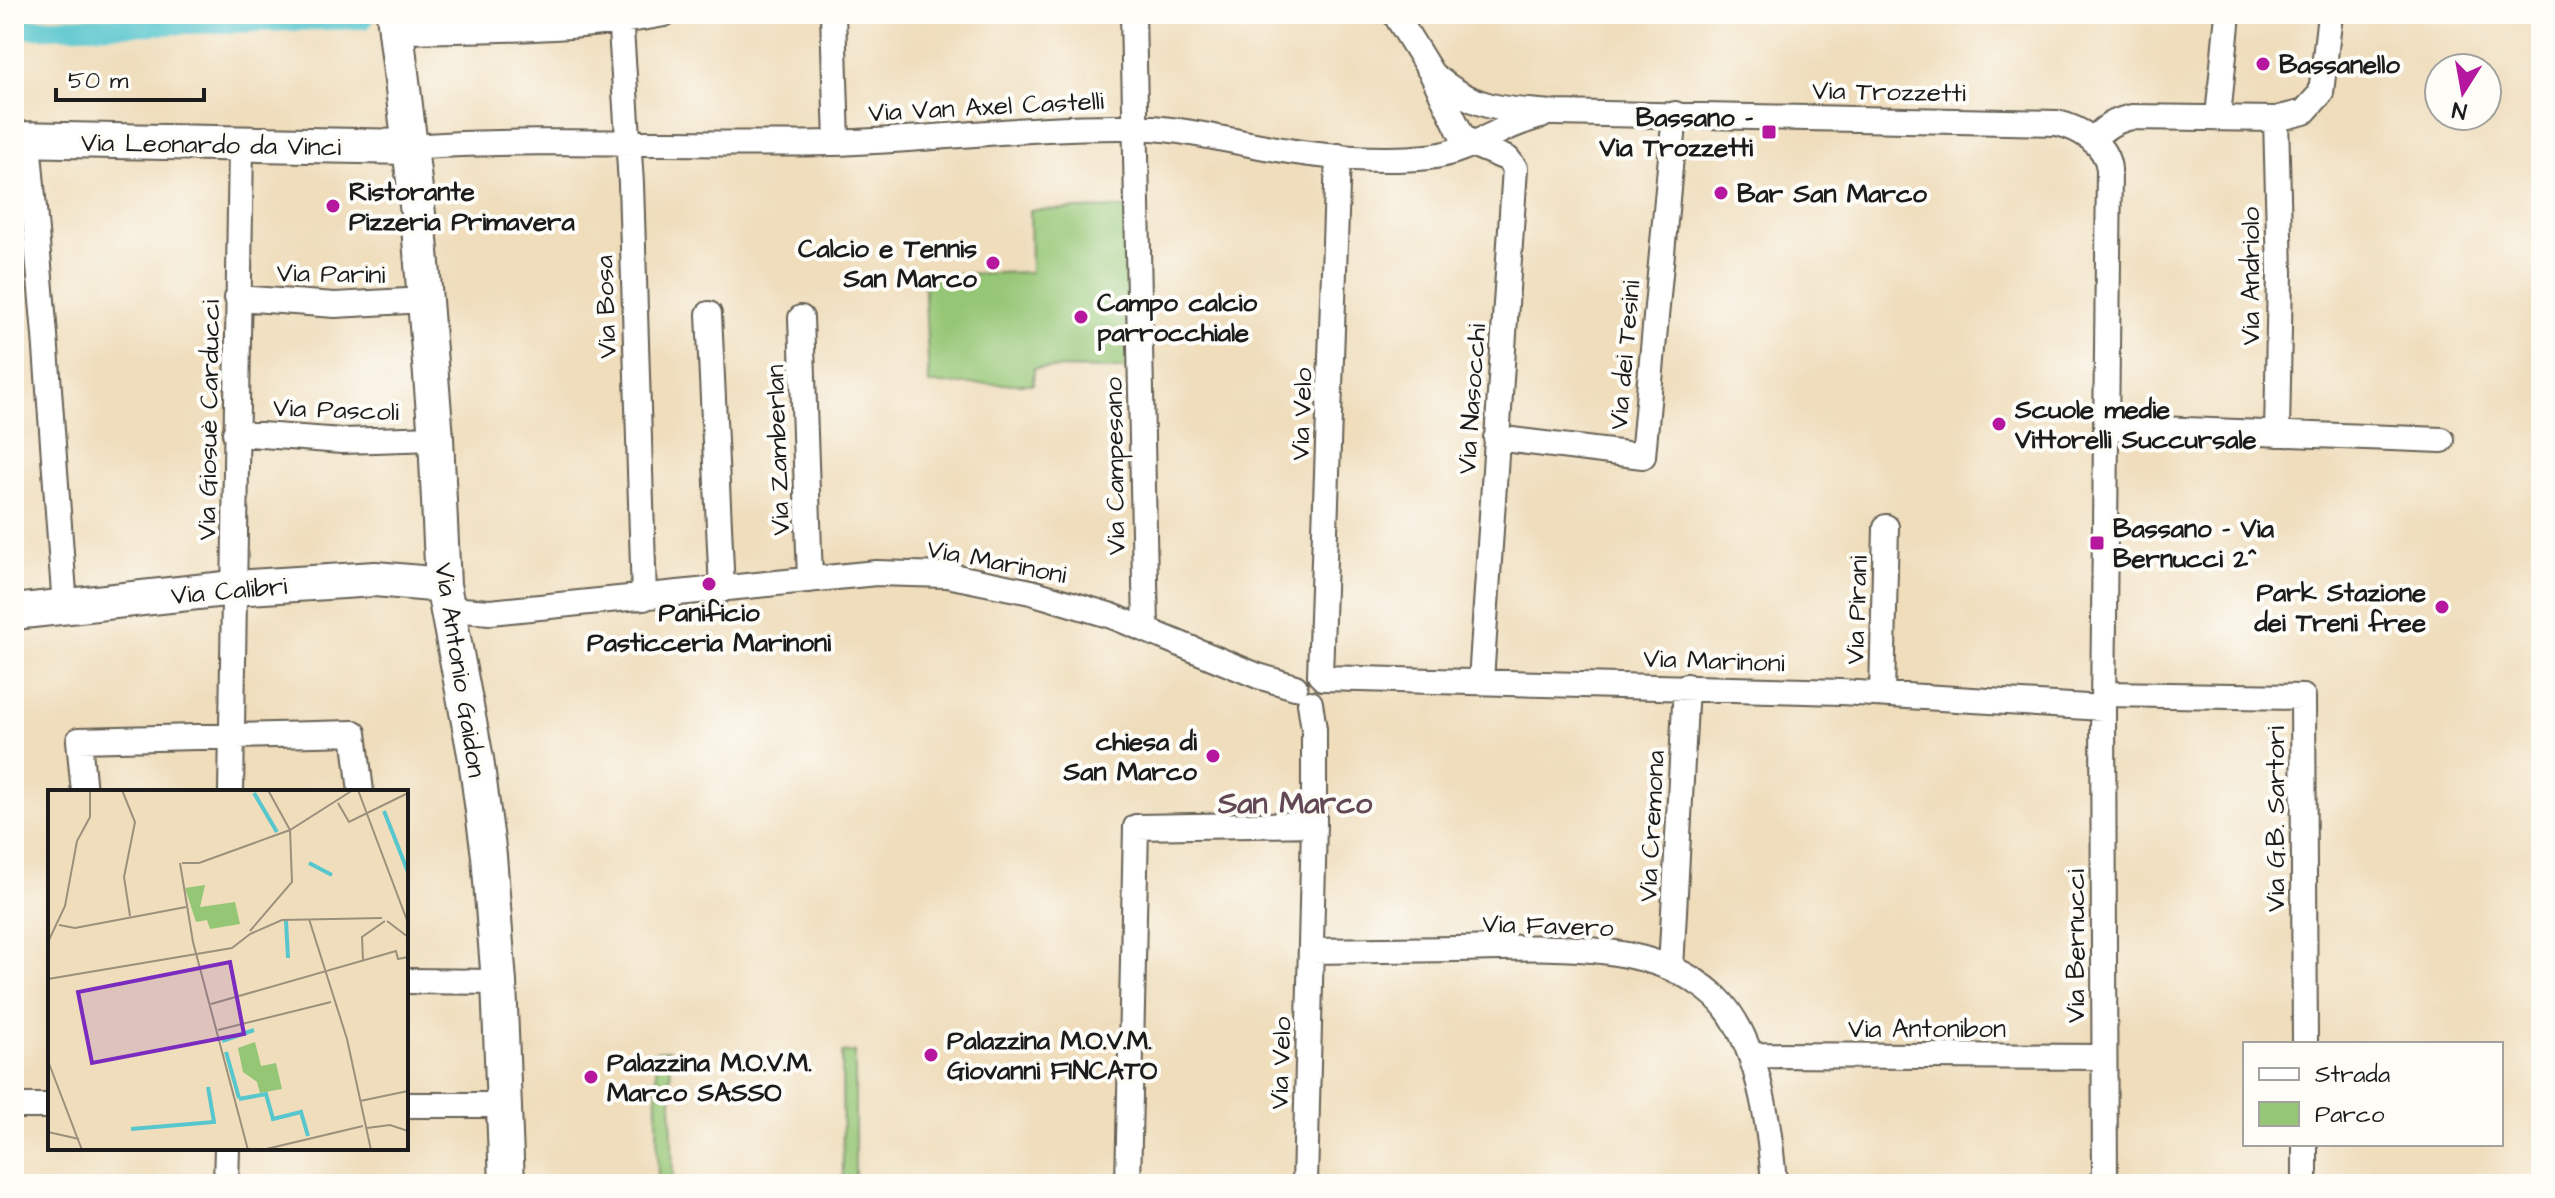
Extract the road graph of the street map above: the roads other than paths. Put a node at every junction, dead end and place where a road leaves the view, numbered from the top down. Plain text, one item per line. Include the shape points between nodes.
1 (664, 14) edge
2 (833, 14) edge
3 (1133, 14) edge
4 (1395, 14) edge
5 (2228, 14) edge
6 (2330, 14) edge
7 (620, 18) edge
8 (395, 23) edge
9 (1432, 74) junction
10 (1555, 113) junction
11 (1675, 114) junction
12 (2218, 117) junction
13 (2276, 119) junction
14 (1133, 127) junction
15 (21, 139) edge
16 (2093, 141) junction
17 (629, 142) junction
18 (837, 143) junction
19 (241, 144) junction
20 (1474, 145) junction
21 (409, 147) junction
22 (1338, 156) junction
23 (237, 298) junction
24 (425, 300) junction
25 (709, 314) dead end
26 (801, 318) dead end
27 (2107, 427) junction
28 (235, 433) junction
29 (2277, 434) junction
30 (436, 438) junction
31 (1496, 438) junction
32 (2442, 440) dead end
33 (1886, 527) dead end
34 (810, 580) junction
35 (234, 588) junction
36 (722, 590) junction
37 (446, 597) junction
38 (644, 598) junction
39 (65, 607) junction
40 (14, 612) edge
41 (1146, 628) junction
42 (1322, 676) junction
43 (1481, 681) junction
44 (1686, 686) junction
45 (1882, 694) junction
46 (1303, 695) junction
47 (2104, 701) junction
48 (231, 735) junction
49 (84, 790) edge
50 (231, 790) edge
51 (361, 790) edge
52 (1314, 824) junction
53 (1311, 951) junction
54 (1671, 968) junction
55 (408, 981) edge
56 (499, 982) junction
57 (2305, 1042) edge
58 (1751, 1055) junction
59 (2103, 1057) junction
60 (408, 1105) edge
61 (503, 1105) junction
62 (14, 1106) edge
63 (48, 1106) edge
64 (2305, 1146) edge
65 (227, 1150) edge
66 (226, 1184) edge
67 (507, 1184) edge
68 (1128, 1184) edge
69 (1305, 1184) edge
70 (1774, 1184) edge
71 (2105, 1184) edge
72 (2305, 1184) edge

1 - 7 street
2 - 18 street
3 - 14 street, Via Campesano
4 - 9 street, Via Trozzetti
5 - 12 street
6 - 13 street via 2321,93 2304,112
7 - 8 street via 539,28
7 - 17 street, Via Bosa
8 - 21 street, Via Antonio Gaidon
9 - 10 street, Via Trozzetti via 1475,103
9 - 20 street, Via Trozzetti via 1462,136
10 - 11 street, Via Trozzetti
10 - 20 street, Via Van Axel Castelli via 1525,119
11 - 16 street, Via Trozzetti via 2057,123
11 - 31 street, Via dei Tesini via 1643,456
12 - 13 street
12 - 16 street via 2121,119
13 - 29 street, Via Andriolo
14 - 18 street, Via Van Axel Castelli
14 - 22 street, Via Van Axel Castelli via 1177,129
14 - 41 street, Via Campesano
15 - 19 street, Via Leonardo da Vinci
15 - 39 street via 45,335
16 - 27 street, Via Bernucci via 2109,169
17 - 18 street, Via Van Axel Castelli
17 - 21 street, Via Van Axel Castelli
17 - 38 street, Via Bosa
19 - 21 street, Via Leonardo da Vinci
19 - 23 street, Via Giosuè Carducci
20 - 22 street, Via Van Axel Castelli via 1418,158
20 - 31 street, Via Nasocchi via 1508,159 1515,174
21 - 24 street, Via Antonio Gaidon
22 - 42 street, Via Velo
23 - 24 street, Via Parini via 335,305
23 - 28 street, Via Giosuè Carducci
24 - 30 street, Via Antonio Gaidon
25 - 36 street
26 - 34 street, Via Zamberlan
27 - 29 street
27 - 47 street, Via Bernucci
28 - 30 street, Via Pascoli via 342,441
28 - 35 street, Via Giosuè Carducci
29 - 32 street
30 - 37 street, Via Antonio Gaidon
31 - 43 street, Via Nasocchi
33 - 45 street, Via Pirani
34 - 36 street, Via Marinoni
34 - 41 street, Via Marinoni via 876,573 947,575 1075,604
35 - 37 street, Via Calibri via 375,579
35 - 39 street, Via Calibri
35 - 48 street, Via Giosuè Carducci
36 - 38 street, Via Marinoni
37 - 38 street, Via Marinoni via 490,612
37 - 56 street, Via Antonio Gaidon via 476,759
39 - 40 street, Via Calibri
41 - 46 street, Via Marinoni
42 - 43 street, Via Marinoni
42 - 46 street via 1306,673 1298,678
43 - 44 street, Via Marinoni
44 - 45 street, Via Marinoni
44 - 54 street, Via Cremona
45 - 47 street, Via Marinoni
46 - 52 street, Via Velo via 1314,729
47 - 57 street, Via G.B. Sartori via 2303,697
47 - 59 street, Via Bernucci
48 - 49 street via 79,740
48 - 50 street, Via Giosuè Carducci
48 - 51 street via 354,733
52 - 53 street, Via Velo
52 - 68 street via 1136,827
53 - 54 street, Via Favero via 1567,948
53 - 69 street, Via Velo
54 - 58 street, Via Favero via 1716,997
55 - 56 street
56 - 61 street, Via Antonio Gaidon
58 - 59 street, Via Antonibon
58 - 70 street, Via Favero
59 - 71 street, Via Bernucci
60 - 61 street
61 - 67 street, Via Antonio Gaidon
62 - 63 street
64 - 72 street
65 - 66 street

